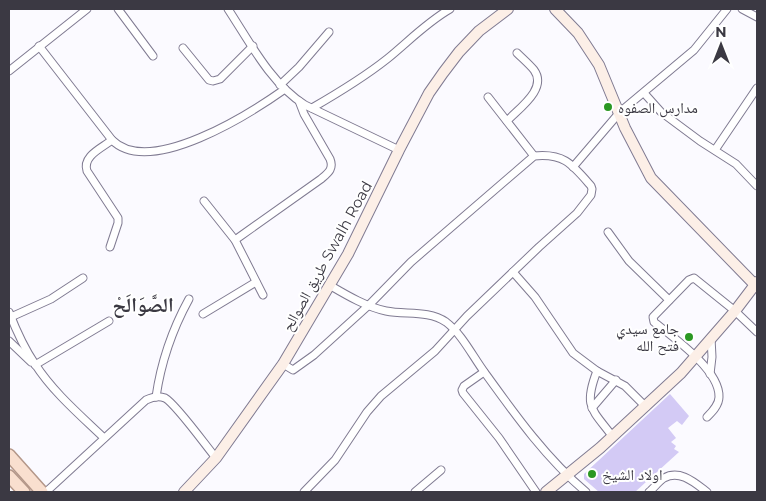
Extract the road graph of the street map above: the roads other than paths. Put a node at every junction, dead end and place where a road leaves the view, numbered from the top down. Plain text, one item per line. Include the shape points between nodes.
1 (87, 9) edge
2 (118, 9) edge
3 (228, 9) edge
4 (450, 9) edge
5 (555, 9) edge
6 (742, 9) edge
7 (501, 10) edge
8 (723, 10) edge
9 (439, 11) edge
10 (757, 17) edge
11 (329, 32) dead end
12 (39, 46) junction
13 (253, 46) junction
14 (182, 48) dead end
15 (517, 53) dead end
16 (153, 56) dead end
17 (9, 71) edge
18 (282, 87) junction
19 (757, 88) edge
20 (644, 93) junction
21 (488, 97) dead end
22 (300, 101) junction
23 (312, 108) junction
24 (620, 112) junction
25 (507, 121) junction
26 (112, 140) junction
27 (399, 150) junction
28 (715, 150) junction
29 (534, 156) junction
30 (573, 167) junction
31 (757, 186) edge
32 (204, 201) dead end
33 (608, 232) dead end
34 (235, 240) junction
35 (110, 247) dead end
36 (513, 272) junction
37 (83, 278) dead end
38 (256, 282) junction
39 (756, 285) edge
40 (331, 286) junction
41 (263, 295) dead end
42 (189, 299) dead end
43 (669, 300) junction
44 (369, 305) junction
45 (734, 311) junction
46 (10, 314) edge
47 (203, 314) dead end
48 (109, 321) dead end
49 (454, 329) junction
50 (757, 332) edge
51 (712, 338) junction
52 (9, 341) edge
53 (696, 356) junction
54 (282, 364) junction
55 (35, 365) junction
56 (596, 371) junction
57 (484, 372) junction
58 (710, 374) junction
59 (616, 380) junction
60 (156, 397) junction
61 (646, 407) junction
62 (592, 408) junction
63 (707, 417) dead end
64 (612, 437) junction
65 (104, 438) junction
66 (9, 455) edge
67 (216, 458) junction
68 (441, 470) dead end
69 (9, 476) edge
70 (567, 476) junction
71 (24, 492) edge
72 (44, 492) edge
73 (184, 492) edge
74 (304, 492) edge
75 (415, 492) edge
76 (536, 492) edge
77 (546, 492) edge
78 (586, 492) edge
79 (649, 492) edge
80 (707, 492) edge

1 - 12 street
2 - 16 street
3 - 13 street
4 - 9 street
5 - 24 street via 589,49
6 - 10 street
7 - 27 street, طريق الصوالح Swalh Road via 443,73
8 - 20 street via 694,50
9 - 23 street via 372,71
11 - 18 street
12 - 17 street
12 - 26 street
13 - 14 street via 220,79 213,81
13 - 18 street
15 - 25 street via 535,71 537,86 532,96
18 - 22 street
18 - 26 street via 244,116 194,140 160,149 132,151
19 - 28 street
20 - 24 street
20 - 28 street via 661,112
21 - 25 street
22 - 23 street
22 - 34 street via 330,159 331,169
23 - 27 street
24 - 30 street
24 - 39 street via 651,178
25 - 29 street
26 - 35 street via 85,164 118,218
27 - 40 street, طريق الصوالح Swalh Road
28 - 31 street via 736,164
29 - 30 street via 561,158
29 - 44 street via 411,262
30 - 36 street via 591,186 591,195 577,213
32 - 34 street
33 - 43 street via 629,262
34 - 38 street
36 - 49 street
36 - 56 street via 573,353
37 - 46 street via 51,299
38 - 41 street
38 - 47 street
39 - 45 street
40 - 44 street
40 - 54 street, طريق الصوالح Swalh Road
42 - 60 street via 169,342
43 - 45 street via 694,278
43 - 53 street via 652,320
44 - 49 street via 386,311 433,316
44 - 54 street via 294,370
45 - 50 street
45 - 51 street
46 - 55 street
48 - 55 street
49 - 57 street
49 - 74 street via 435,351 381,396 335,460
51 - 53 street
51 - 58 street
52 - 55 street
53 - 58 street
53 - 61 street
54 - 67 street, طريق الصوالح Swalh Road
55 - 65 street
56 - 59 street
56 - 62 street via 589,397
57 - 70 street via 528,432
57 - 76 street via 462,390
58 - 63 street via 720,398
59 - 61 street
59 - 62 street
60 - 65 street via 146,400
60 - 67 street via 170,402
61 - 64 street
62 - 64 street
64 - 70 street
65 - 72 street
66 - 72 main road
67 - 73 street, طريق الصوالح Swalh Road
68 - 75 street
69 - 71 main road
70 - 77 street
70 - 78 street
79 - 80 street via 664,478 677,475 684,476

